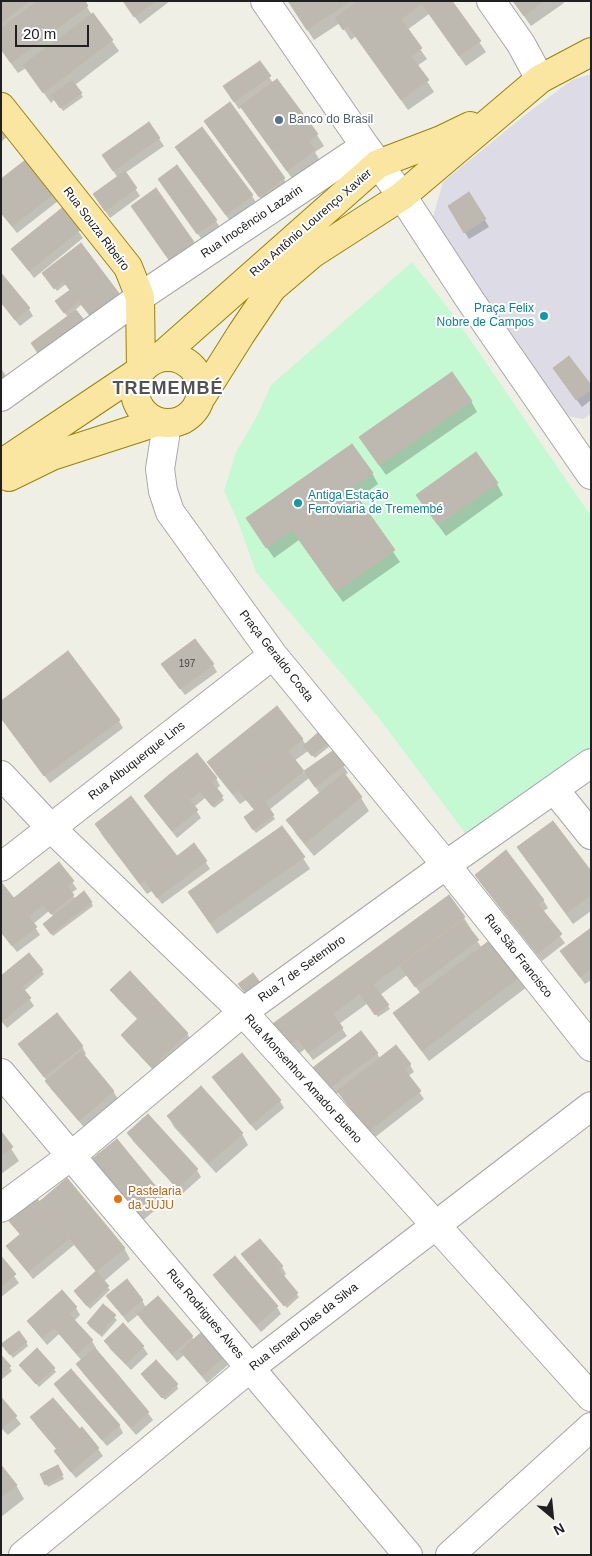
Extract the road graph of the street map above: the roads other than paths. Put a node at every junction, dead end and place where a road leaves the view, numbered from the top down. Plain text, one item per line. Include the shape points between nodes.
1 (265, 1) edge
2 (491, 1) edge
3 (591, 52) edge
4 (540, 79) junction
5 (510, 106) junction
6 (1, 107) edge
7 (371, 155) junction
8 (402, 196) junction
9 (140, 297) junction
10 (150, 364) junction
11 (202, 396) junction
12 (1, 397) edge
13 (162, 423) junction
14 (586, 458) edge
15 (1, 464) edge
16 (1, 482) edge
17 (273, 655) junction
18 (591, 763) edge
19 (1, 775) edge
20 (554, 789) junction
21 (51, 828) junction
22 (591, 835) edge
23 (446, 865) junction
24 (1, 867) edge
25 (243, 1012) junction
26 (591, 1047) edge
27 (1, 1073) edge
28 (591, 1106) edge
29 (70, 1156) junction
30 (1, 1208) edge
31 (436, 1225) junction
32 (250, 1368) junction
33 (591, 1397) edge
34 (591, 1427) edge
35 (23, 1555) edge
36 (408, 1555) edge
37 (450, 1555) edge

1 - 7 street
2 - 4 street via 521,44
3 - 4 main road, Rua Antônio Lourenço Xavier
4 - 5 main road, Rua Antônio Lourenço Xavier
5 - 7 main road, Rua Antônio Lourenço Xavier via 441,140
5 - 8 main road, Rua Antônio Lourenço Xavier
6 - 9 main road, Rua Souza Ribeiro via 128,267
7 - 8 street
7 - 9 street, Rua Inocêncio Lazarin
7 - 10 main road, Rua Antônio Lourenço Xavier
8 - 11 main road, Rua Antônio Lourenço Xavier via 312,254 272,288
8 - 14 street via 470,300
9 - 10 main road, Rua Souza Ribeiro
9 - 12 street, Rua Inocêncio Lazarin
10 - 11 main road via 168,356 187,362 201,381
10 - 13 main road via 136,380 136,400 148,417
10 - 15 main road, Rua Antônio Lourenço Xavier
11 - 13 main road via 199,405 186,419
13 - 16 main road via 52,456
13 - 17 street, Praça Geraldo Costa via 160,469 170,512
17 - 21 street, Rua Albuquerque Lins
17 - 23 street, Praça Geraldo Costa
18 - 20 street, Rua 7 de Setembro
19 - 21 street, Rua Monsenhor Amador Bueno
20 - 22 street
20 - 23 street, Rua 7 de Setembro
21 - 24 street, Rua Albuquerque Lins
21 - 25 street, Rua Monsenhor Amador Bueno
23 - 25 street, Rua 7 de Setembro
23 - 26 street, Rua São Francisco
25 - 29 street, Rua 7 de Setembro
25 - 31 street, Rua Monsenhor Amador Bueno
27 - 29 street, Rua Rodrigues Alves
28 - 31 street, Rua Ismael Dias da Silva
29 - 30 street, Rua 7 de Setembro
29 - 32 street, Rua Rodrigues Alves
31 - 32 street, Rua Ismael Dias da Silva
31 - 33 street, Rua Monsenhor Amador Bueno
32 - 35 street, Rua Ismael Dias da Silva
32 - 36 street, Rua Rodrigues Alves
34 - 37 street

